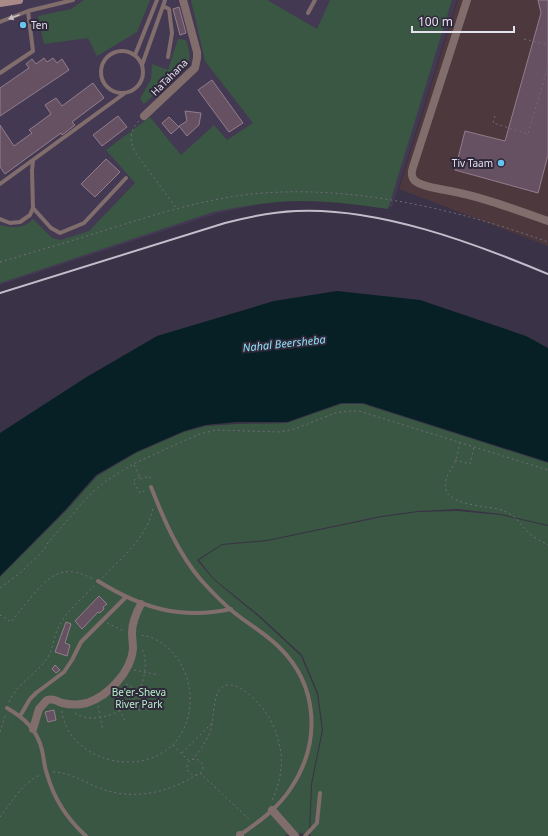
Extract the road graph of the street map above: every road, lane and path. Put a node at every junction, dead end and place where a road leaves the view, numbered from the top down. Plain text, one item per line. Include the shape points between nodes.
1 (19, 0) edge
2 (72, 0) edge
3 (157, 0) edge
4 (165, 0) edge
5 (183, 0) edge
6 (315, 0) edge
7 (467, 0) edge
8 (0, 3) edge
9 (163, 6) junction
10 (28, 11) junction
11 (308, 13) dead end
12 (0, 22) edge
13 (524, 39) dead end
14 (548, 46) edge
15 (135, 55) junction
16 (168, 58) dead end
17 (142, 65) junction
18 (548, 66) edge
19 (0, 73) edge
20 (125, 93) junction
21 (144, 116) joint
22 (495, 116) dead end
23 (33, 160) junction
24 (126, 178) dead end
25 (0, 184) edge
26 (33, 208) junction
27 (177, 209) junction
28 (0, 219) edge
29 (548, 221) edge
30 (548, 242) edge
31 (0, 262) edge
32 (460, 442) junction
33 (474, 447) junction
34 (455, 460) junction
35 (133, 464) junction
36 (548, 470) edge
37 (140, 477) junction
38 (151, 487) junction
39 (154, 496) junction
40 (548, 545) edge
41 (98, 582) junction
42 (0, 588) edge
43 (126, 597) junction
44 (141, 604) junction
45 (231, 609) junction
46 (0, 616) edge
47 (102, 621) junction
48 (132, 636) junction
49 (126, 668) junction
50 (144, 672) junction
51 (158, 675) dead end
52 (118, 680) junction
53 (110, 689) junction
54 (138, 690) junction
55 (152, 697) dead end
56 (96, 699) junction
57 (131, 702) junction
58 (65, 703) junction
59 (7, 708) junction
60 (120, 710) junction
61 (142, 713) dead end
62 (20, 716) junction
63 (100, 717) junction
64 (213, 722) junction
65 (126, 723) dead end
66 (33, 729) junction
67 (103, 731) dead end
68 (0, 732) edge
69 (173, 744) junction
70 (182, 753) junction
71 (192, 760) junction
72 (190, 761) junction
73 (47, 773) junction
74 (199, 773) junction
75 (320, 793) dead end
76 (271, 807) junction
77 (0, 817) edge
78 (255, 825) junction
79 (86, 836) edge
80 (240, 836) edge
81 (294, 836) edge
82 (305, 836) edge

1 - 8 street
2 - 10 lane
3 - 15 lane
4 - 9 lane
5 - 21 street, HaTahana via 197,52 195,68
6 - 11 lane
7 - 29 street via 412,176 418,183 492,201
9 - 16 lane via 169,9 172,33
9 - 17 lane
10 -> 12 lane
10 - 19 lane via 33,51
13 - 14 path
15 - 17 lane
15 - 20 lane via 120,50 113,52 101,66 100,74 108,89
17 - 20 lane via 143,76 139,84
18 - 22 path via 528,134 493,123
20 - 23 lane
21 - 27 path via 134,126 130,140 134,152
23 - 25 lane
23 - 26 lane
24 - 26 lane via 84,223 60,233 51,228
26 - 28 lane via 30,215 20,222 10,223
27 - 30 path via 231,197 280,192 348,195 386,199 453,212
27 - 31 path
32 - 33 path
32 - 34 path
32 - 35 path via 359,411 348,411 280,432 211,432 181,442
33 - 34 path via 470,464
33 - 36 path
34 - 40 path via 446,482 446,488 454,499 469,505 505,512 521,522 530,534
35 - 37 path
35 - 42 path via 94,492 44,550
37 - 38 path via 141,479 149,476 154,486
37 - 38 path via 133,481 140,493
38 - 39 lane
39 - 41 path via 152,516 144,534
39 - 45 lane via 190,566 210,591
41 - 43 lane
41 - 46 path via 75,572 58,573 42,584 11,622
41 - 59 path via 63,619 47,658 14,693
43 - 44 lane
43 - 47 lane
44 - 45 lane via 180,613 208,613
44 - 48 street via 134,619
45 - 76 lane via 260,630 295,666 305,686 311,707 309,749 302,769 290,789
47 - 48 path
47 - 62 lane via 81,642 64,672 36,693
48 - 49 street via 133,648
48 - 50 path via 142,649
48 - 69 path via 145,635 168,648 177,658 189,683 189,714
49 - 50 path
49 - 52 street
50 - 51 path
50 - 54 path
52 - 53 street
52 - 54 path
53 - 56 street
53 - 60 path
54 - 55 path
54 - 57 path
56 - 58 street via 85,703
56 - 63 path
57 - 60 path
57 - 61 path
58 - 63 path via 77,715
58 - 66 street via 54,699 44,702
58 - 69 path via 62,718 69,731 78,743 103,758 118,762 148,760
59 - 62 lane
59 - 68 path
60 - 63 path
60 - 65 path
62 - 66 lane
63 - 67 path
64 - 70 path
64 - 71 path via 204,744
64 - 76 path via 217,694 225,686 234,686 247,692 270,719 277,734 281,764 280,778
66 - 73 lane via 41,745
69 - 70 path
70 - 72 path
71 - 72 path
71 - 74 path via 202,762 203,768
72 - 74 path via 189,770 193,774
73 - 74 path via 59,772 114,792 140,795 172,788
73 - 77 path via 24,786
73 - 79 lane via 62,809
74 - 78 path
75 - 82 lane via 318,823
76 - 78 lane
76 - 81 street
78 - 80 lane

